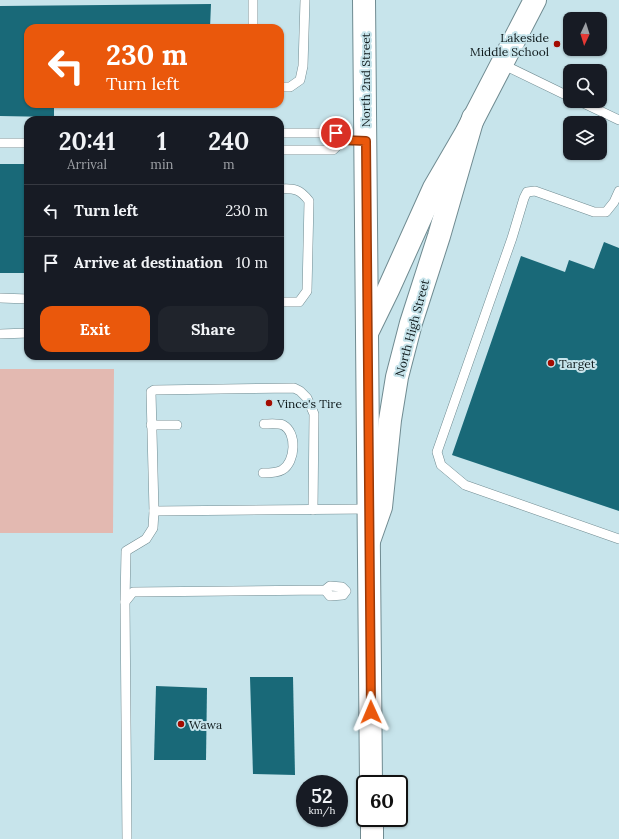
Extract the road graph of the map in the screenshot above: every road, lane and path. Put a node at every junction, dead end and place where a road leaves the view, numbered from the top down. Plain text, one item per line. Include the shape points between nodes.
1 (253, 0) edge
2 (305, 0) edge
3 (364, 0) edge
4 (535, 0) edge
5 (253, 24) edge
6 (502, 64) junction
7 (284, 87) edge
8 (563, 94) edge
9 (594, 108) edge
10 (474, 118) junction
11 (619, 120) edge
12 (284, 133) edge
13 (343, 140) junction
14 (366, 141) junction
15 (24, 143) edge
16 (0, 144) edge
17 (284, 150) edge
18 (284, 189) edge
19 (619, 191) edge
20 (0, 298) edge
21 (24, 299) edge
22 (284, 302) edge
23 (24, 333) edge
24 (367, 333) junction
25 (0, 334) edge
26 (264, 424) dead end
27 (151, 425) junction
28 (178, 425) dead end
29 (263, 473) dead end
30 (369, 509) junction
31 (314, 510) junction
32 (154, 511) junction
33 (619, 539) edge
34 (369, 542) junction
35 (325, 590) dead end
36 (125, 602) junction
37 (372, 775) edge
38 (372, 827) edge
39 (127, 839) edge
40 (372, 839) edge

1 - 5 lane
2 - 7 lane via 303,66 300,80 290,88
3 - 14 main road, North 2nd Street
4 - 6 main road, North High Street
6 - 8 lane
6 - 10 main road, North High Street
9 - 11 lane
10 - 24 main road, North High Street via 434,188
10 - 34 main road, North High Street via 397,377 381,507
12 - 13 lane via 336,133
13 - 14 lane
13 - 17 lane via 333,150
14 - 24 main road, North 2nd Street
15 - 16 lane
18 - 22 lane via 292,188 304,194 309,201 307,291 298,302
19 - 33 lane via 606,212 594,212 535,191 527,192 437,452 441,465 465,485
20 - 21 lane
23 - 25 lane
24 - 30 main road, North 2nd Street
26 - 29 lane via 281,424 287,428 293,444 288,463 282,470
27 - 28 lane
27 - 31 lane via 150,396 154,390 294,388 300,391 307,398 314,414
27 - 32 lane
30 - 31 lane
30 - 34 main road, North 2nd Street
31 - 32 lane
32 - 36 lane via 153,528 146,539 126,551
34 - 37 main road, North 2nd Street
35 - 36 lane via 133,592
36 - 39 lane
38 - 40 main road

